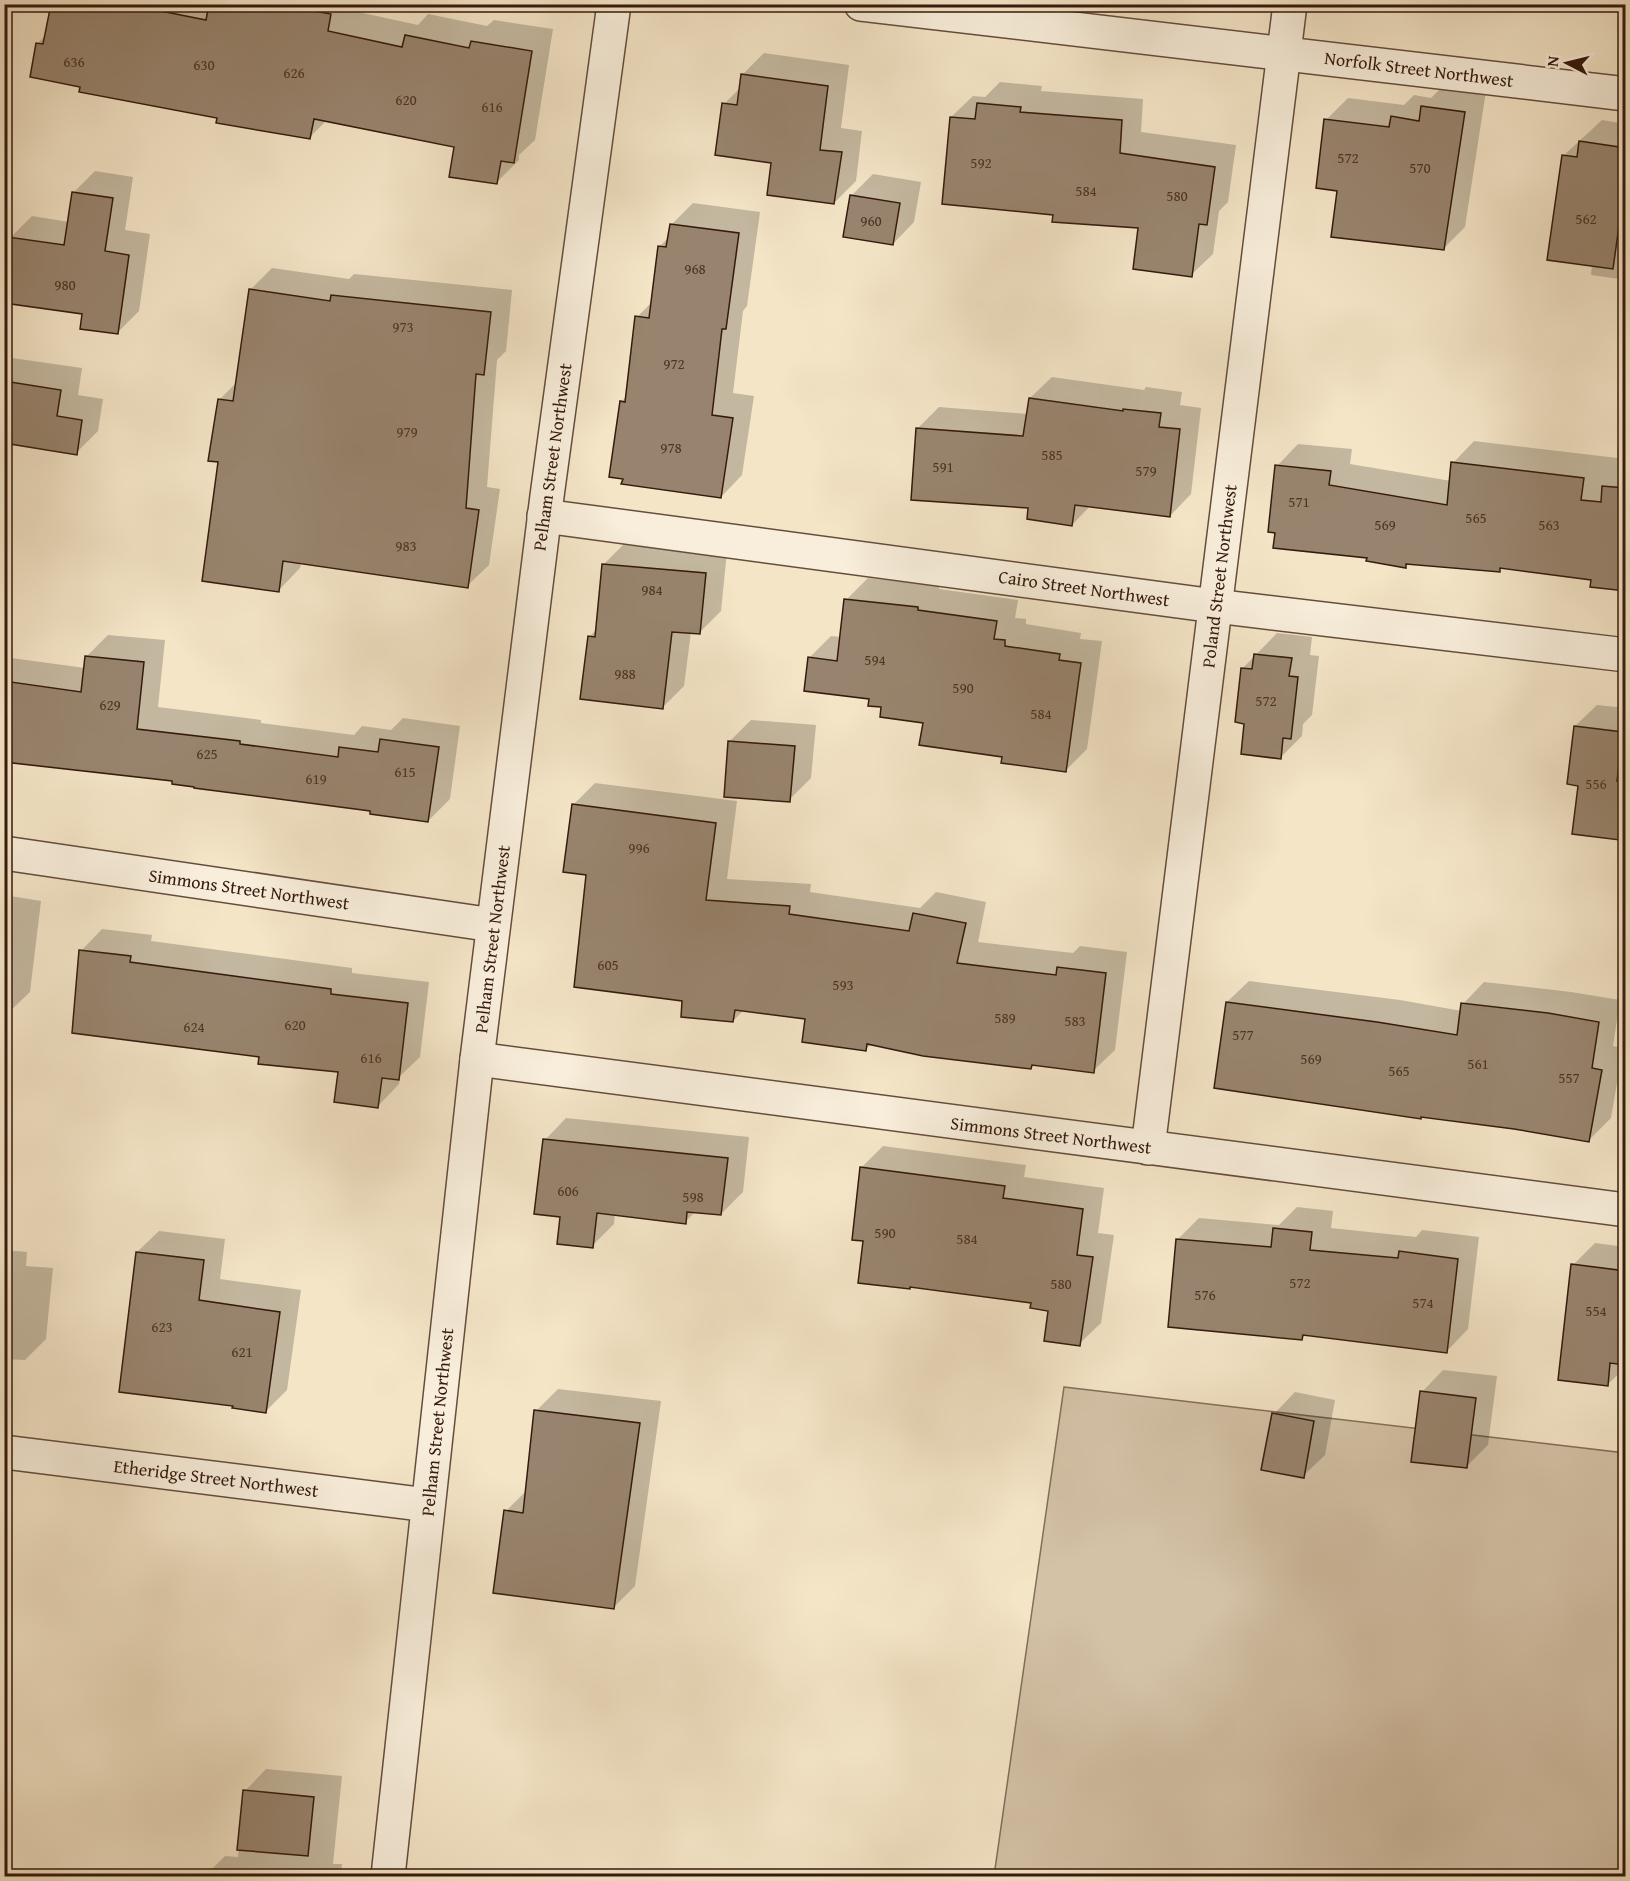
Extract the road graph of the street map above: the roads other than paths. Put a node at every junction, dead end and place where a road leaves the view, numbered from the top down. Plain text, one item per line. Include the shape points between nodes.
1 (614, 4) edge
2 (861, 4) edge
3 (1290, 4) edge
4 (1284, 53) junction
5 (1626, 94) edge
6 (544, 516) junction
7 (1215, 606) junction
8 (1626, 655) edge
9 (4, 853) edge
10 (493, 925) junction
11 (477, 1059) junction
12 (1148, 1148) junction
13 (1626, 1210) edge
14 (4, 1452) edge
15 (428, 1505) junction
16 (388, 1876) edge

1 - 6 street, Pelham Street Northwest
2 - 4 street, Norfolk Street Northwest
3 - 4 street, Poland Street Northwest
4 - 5 street, Norfolk Street Northwest
4 - 7 street, Poland Street Northwest
6 - 7 street, Cairo Street Northwest
6 - 10 street, Pelham Street Northwest
7 - 8 street, Cairo Street Northwest
7 - 12 street, Poland Street Northwest
9 - 10 street, Simmons Street Northwest
10 - 11 street, Pelham Street Northwest
11 - 12 street, Simmons Street Northwest
11 - 15 street, Pelham Street Northwest
12 - 13 street, Simmons Street Northwest
14 - 15 street, Etheridge Street Northwest
15 - 16 street, Pelham Street Northwest

